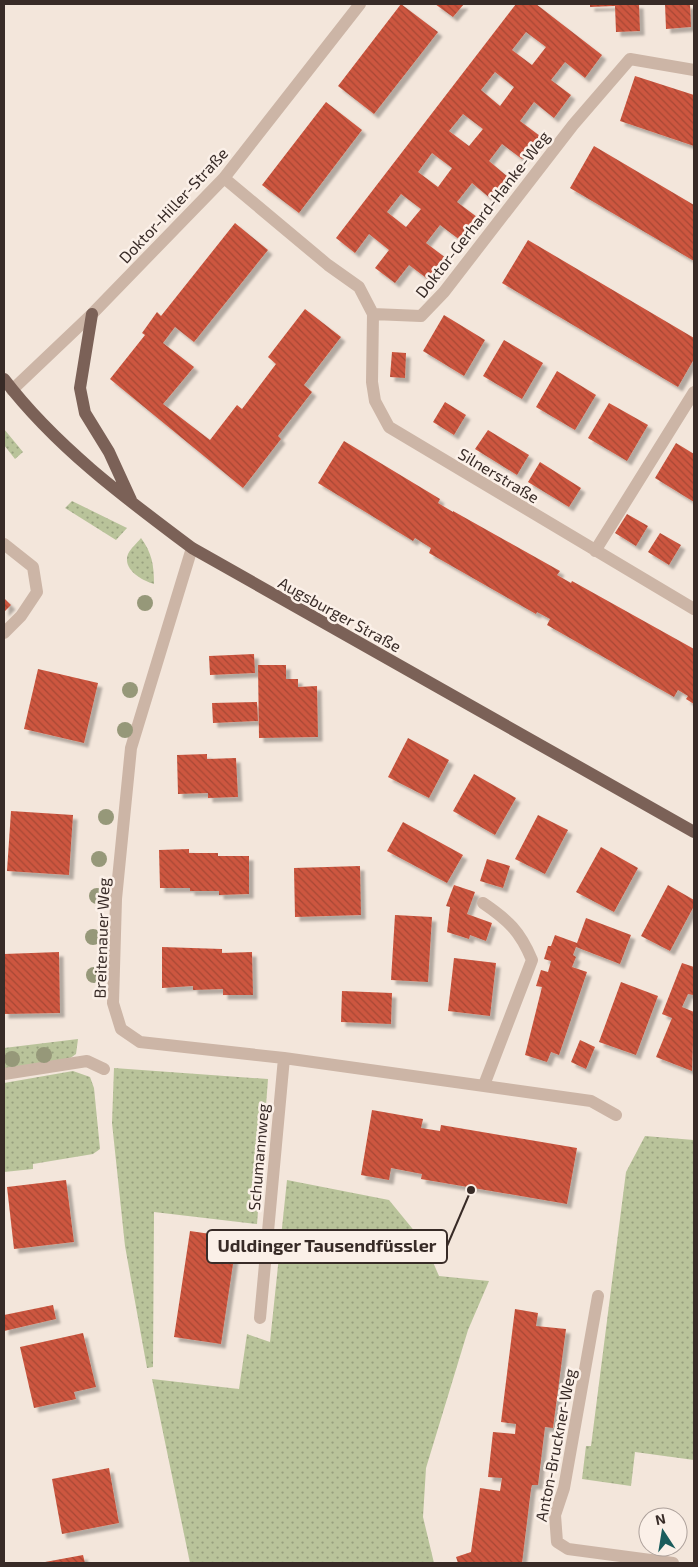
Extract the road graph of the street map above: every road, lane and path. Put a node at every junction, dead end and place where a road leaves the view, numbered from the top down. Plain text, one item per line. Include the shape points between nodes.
1 (360, 4) edge
2 (694, 70) edge
3 (224, 178) junction
4 (92, 314) junction
5 (373, 314) junction
6 (4, 378) edge
7 (12, 390) junction
8 (694, 392) edge
9 (133, 504) junction
10 (4, 544) edge
11 (192, 548) junction
12 (595, 551) junction
13 (694, 609) edge
14 (4, 633) edge
15 (694, 832) edge
16 (483, 903) dead end
17 (284, 1058) junction
18 (104, 1070) dead end
19 (4, 1074) edge
20 (484, 1085) junction
21 (616, 1115) dead end
22 (598, 1296) dead end
23 (260, 1318) dead end
24 (673, 1563) edge

1 - 3 street, Doktor-Hiller-Straße
2 - 5 street, Doktor-Gerhard-Hanke-Weg via 630,59 573,125 444,292 421,316
3 - 4 street, Doktor-Hiller-Straße
3 - 5 street via 359,287
4 - 7 street, Doktor-Hiller-Straße
4 - 9 main road via 80,388 84,413 109,452
5 - 12 street, Silnerstraße via 372,382 375,401 389,427
6 - 7 main road, Augsburger Straße
7 - 9 main road, Augsburger Straße via 71,451
8 - 12 street
9 - 11 main road, Augsburger Straße
10 - 14 street via 33,567 37,592 21,616
11 - 15 main road, Augsburger Straße
11 - 17 street, Breitenauer Weg via 131,748 116,899 113,1003 121,1029 140,1042
12 - 13 street, Silnerstraße
16 - 20 street via 506,919 520,934 532,960
17 - 20 street, Breitenauer Weg
17 - 23 street, Schumannweg
18 - 19 street via 87,1061
20 - 21 street, Breitenauer Weg via 591,1100
22 - 24 street, Anton-Bruckner-Weg via 564,1488 555,1515 556,1542 568,1549

